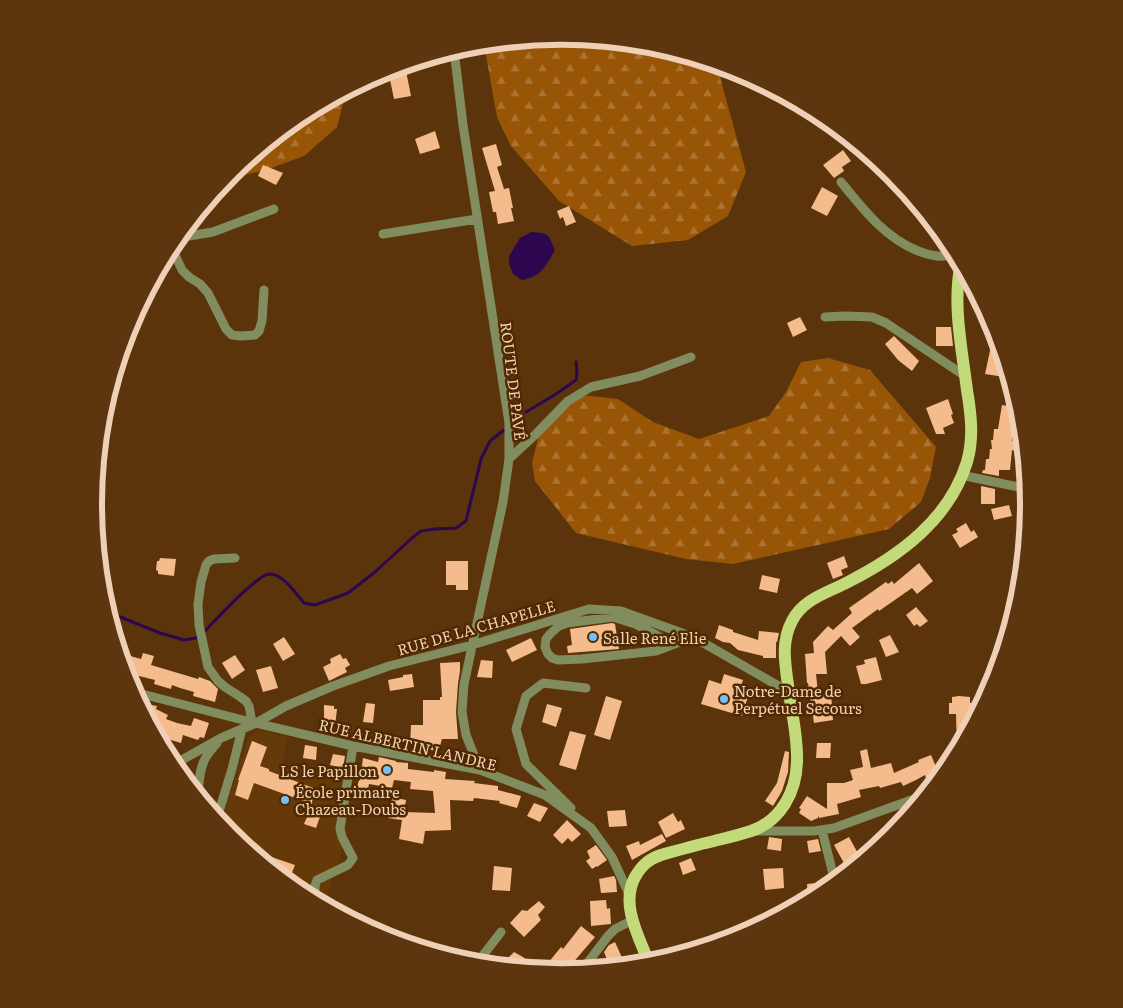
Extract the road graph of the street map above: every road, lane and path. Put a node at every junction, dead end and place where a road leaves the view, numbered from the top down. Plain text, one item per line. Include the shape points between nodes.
1 (455, 58) edge
2 (841, 182) dead end
3 (274, 209) dead end
4 (477, 219) junction
5 (383, 234) dead end
6 (189, 236) edge
7 (176, 255) edge
8 (947, 255) edge
9 (958, 272) edge
10 (264, 290) dead end
11 (825, 317) dead end
12 (691, 357) dead end
13 (966, 376) junction
14 (509, 458) junction
15 (962, 475) junction
16 (1020, 487) edge
17 (235, 558) dead end
18 (693, 637) junction
19 (673, 644) junction
20 (472, 645) junction
21 (586, 688) dead end
22 (789, 692) junction
23 (144, 695) edge
24 (254, 723) junction
25 (242, 729) junction
26 (221, 738) junction
27 (354, 746) junction
28 (181, 760) edge
29 (480, 770) junction
30 (199, 785) edge
31 (913, 799) edge
32 (219, 810) edge
33 (591, 828) junction
34 (822, 830) junction
35 (752, 831) junction
36 (833, 874) edge
37 (315, 892) edge
38 (629, 894) junction
39 (633, 920) junction
40 (501, 932) dead end
41 (646, 955) edge
42 (483, 956) edge
43 (588, 962) edge

1 - 4 street, ROUTE DE PAVÉ
2 - 8 street via 888,234 929,255
3 - 6 street via 213,232
4 - 5 street
4 - 14 street, ROUTE DE PAVÉ via 509,423
7 - 10 street via 182,270 208,293 232,335 255,335 259,331
9 - 13 main road via 959,331
11 - 13 street via 872,317
12 - 14 street via 640,376 591,387 568,401
13 - 15 main road via 972,434
14 - 20 street, ROUTE DE PAVÉ via 503,502
15 - 16 street
15 - 22 main road via 948,501 915,540 880,565 813,599 798,611 788,629 784,648
17 - 24 street via 214,559 206,565 198,604 199,625 208,667 224,687 246,701
18 - 19 street
18 - 20 street, RUE DE LA CHAPELLE via 621,611 589,609
18 - 22 street, RUE DE LA CHAPELLE
19 - 19 street via 656,651 558,660 552,658 545,647 546,639 559,626 613,618 635,624
20 - 24 street, RUE DE LA CHAPELLE via 389,666 333,686
20 - 29 street, ROUTE DE PAVÉ via 462,712 466,735
21 - 33 street via 543,683 526,696 516,729 526,764
22 - 35 main road via 795,726 795,782 783,808
23 - 24 street, RUE ALBERTIN LANDRE
24 - 25 street, RUE DE LA CHAPELLE
24 - 27 street, RUE ALBERTIN LANDRE
25 - 26 street, RUE DE LA CHAPELLE
25 - 32 street
26 - 28 street, RUE DE LA CHAPELLE
26 - 30 street via 206,757
27 - 29 street, RUE ALBERTIN LANDRE
27 - 37 street via 340,829 353,858 348,865 317,880
29 - 33 street, RUE ALBERTIN LANDRE via 545,796
31 - 34 street
33 - 38 street, RUE ALBERTIN LANDRE via 612,857
34 - 35 street
34 - 36 street
35 - 38 main road via 652,858 638,873
38 - 39 main road
39 - 41 main road
39 - 43 street via 615,929
40 - 42 street

